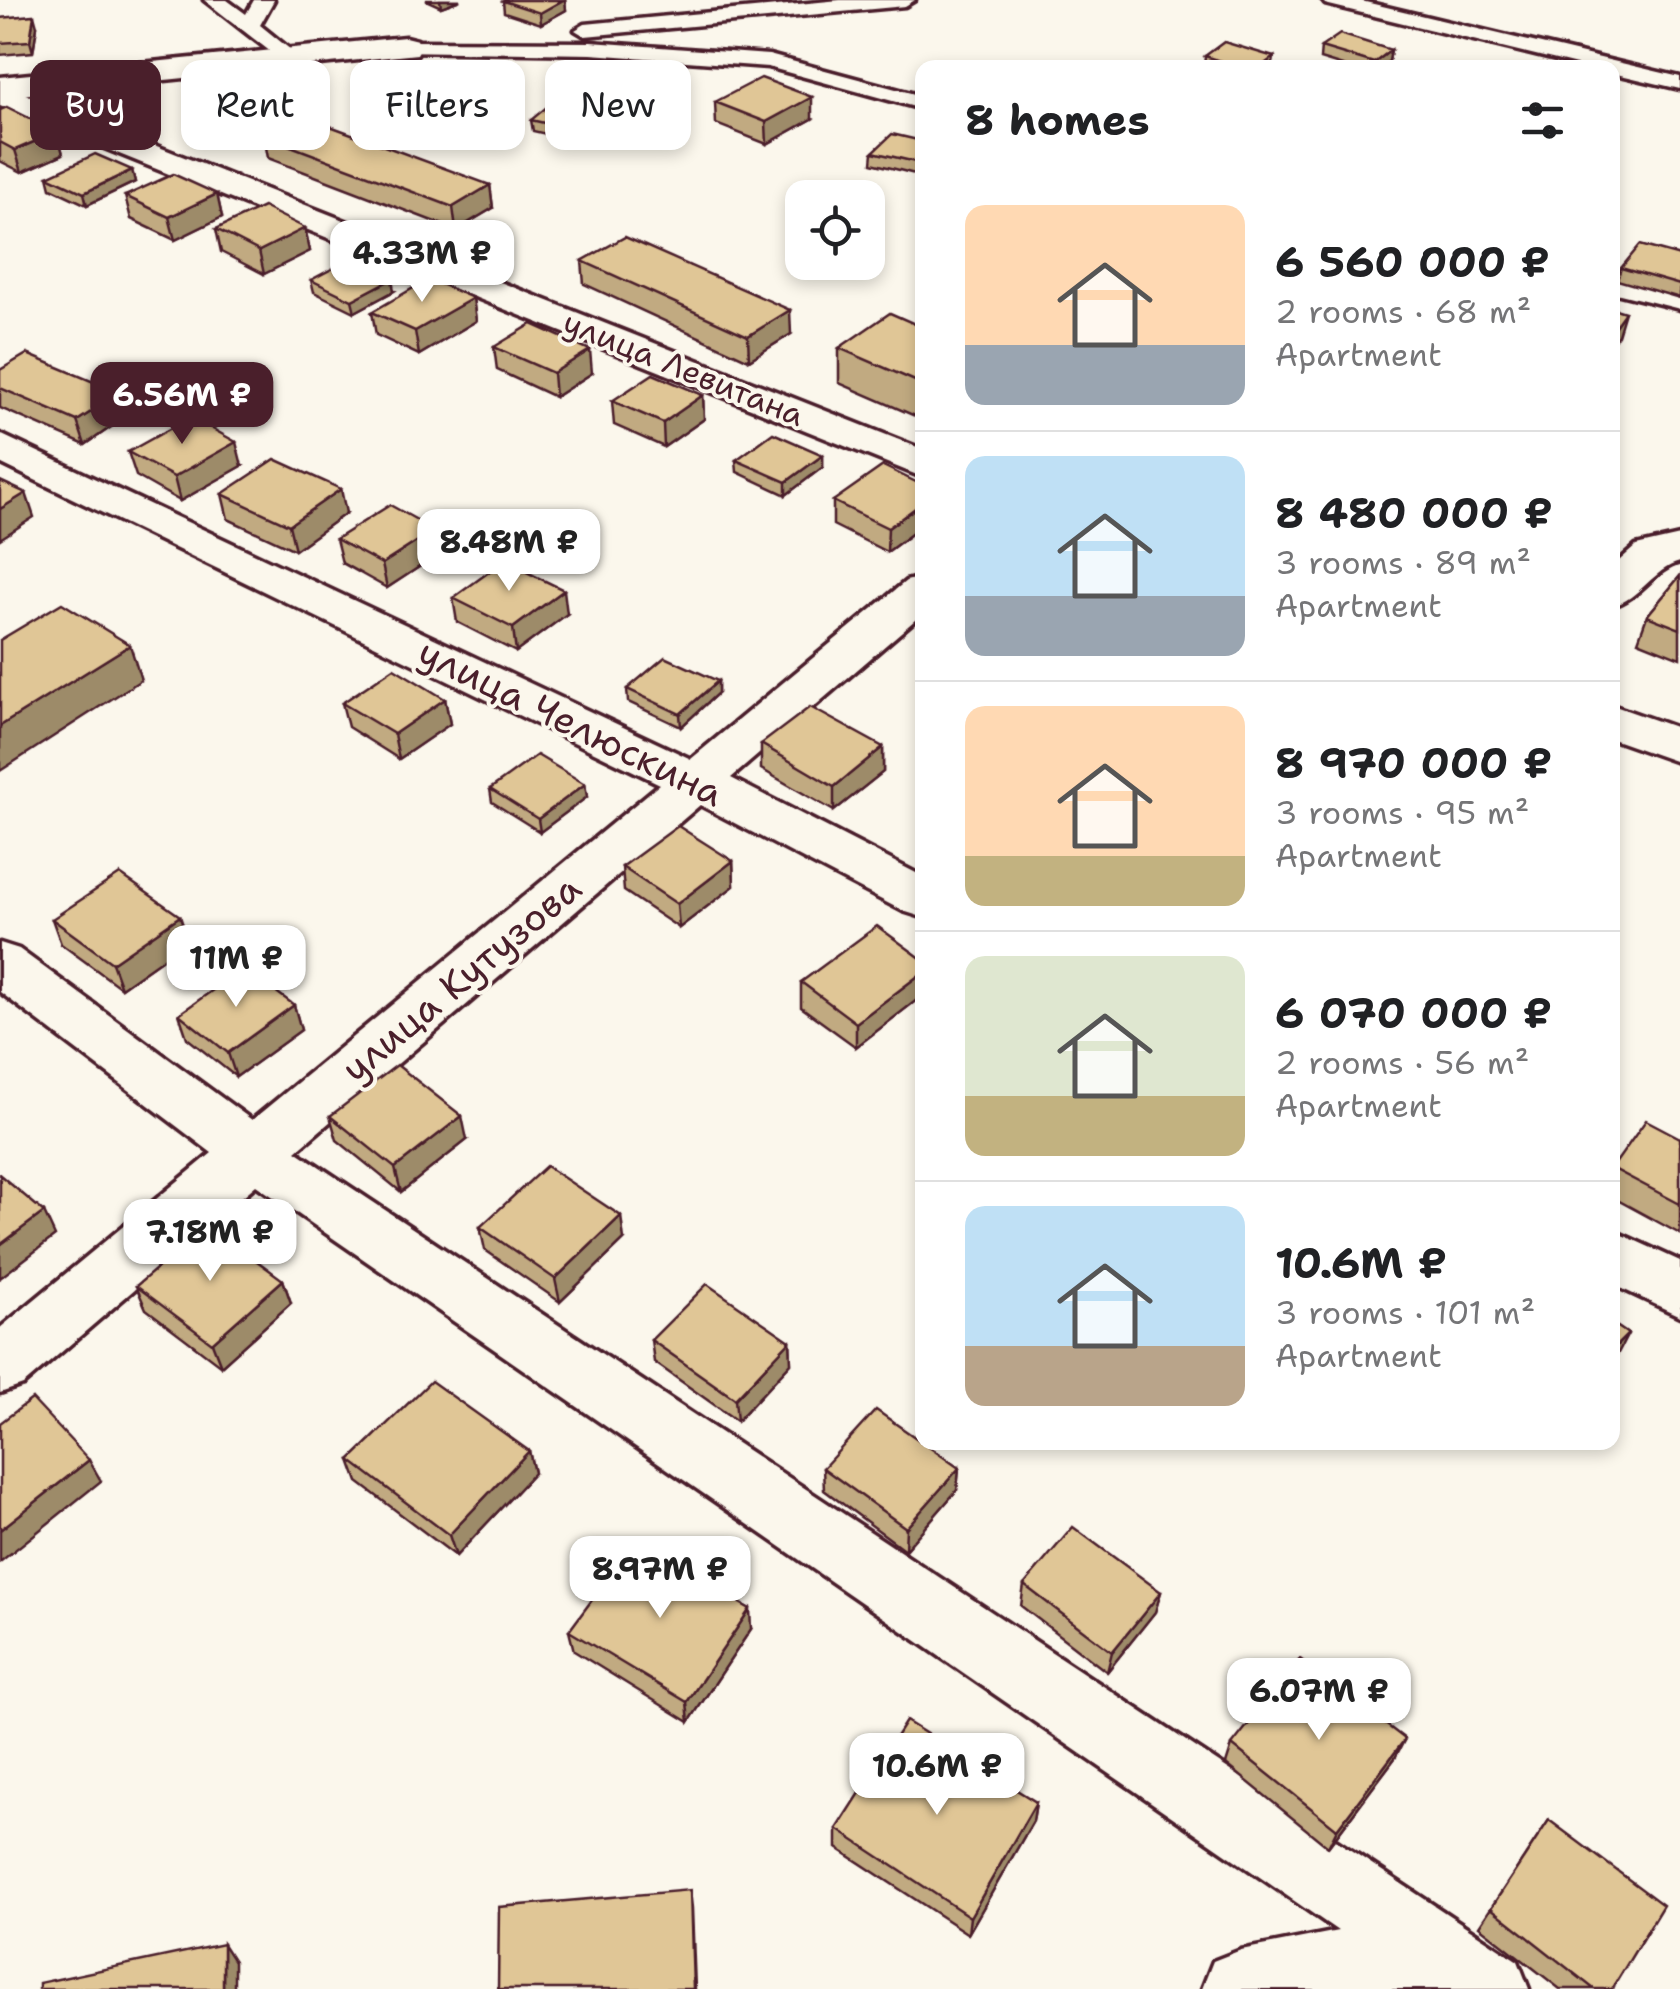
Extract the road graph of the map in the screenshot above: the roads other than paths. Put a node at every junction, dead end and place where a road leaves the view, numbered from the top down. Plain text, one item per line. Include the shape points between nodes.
1 (214, 0) edge
2 (264, 0) edge
3 (904, 0) edge
4 (1332, 0) edge
5 (249, 26) junction
6 (405, 47) junction
7 (292, 59) junction
8 (1584, 60) edge
9 (1620, 69) edge
10 (1680, 83) edge
11 (0, 90) edge
12 (915, 101) edge
13 (1620, 286) edge
14 (1680, 302) edge
15 (0, 446) edge
16 (915, 461) edge
17 (1680, 549) edge
18 (1620, 585) edge
19 (915, 597) edge
20 (1620, 723) edge
21 (1680, 747) edge
22 (694, 780) junction
23 (915, 894) edge
24 (0, 963) edge
25 (254, 1153) junction
26 (1620, 1259) edge
27 (1680, 1290) edge
28 (0, 1366) edge
29 (1461, 1970) edge
30 (1241, 1989) edge

1 - 5 lane
2 - 5 lane
3 - 6 lane
4 - 8 lane
5 - 7 lane
6 - 7 street
6 - 12 lane via 714,55 768,61
7 - 11 street
9 - 10 lane
11 - 16 street, улица Левитана
13 - 14 lane
15 - 22 street, улица Челюскина
17 - 18 street via 1652,556
19 - 22 street, улица Кутузова
20 - 21 street
22 - 23 street, улица Челюскина
22 - 25 street, улица Кутузова
24 - 25 street
25 - 28 street, улица Кутузова
25 - 29 street
26 - 27 street
29 - 30 street

